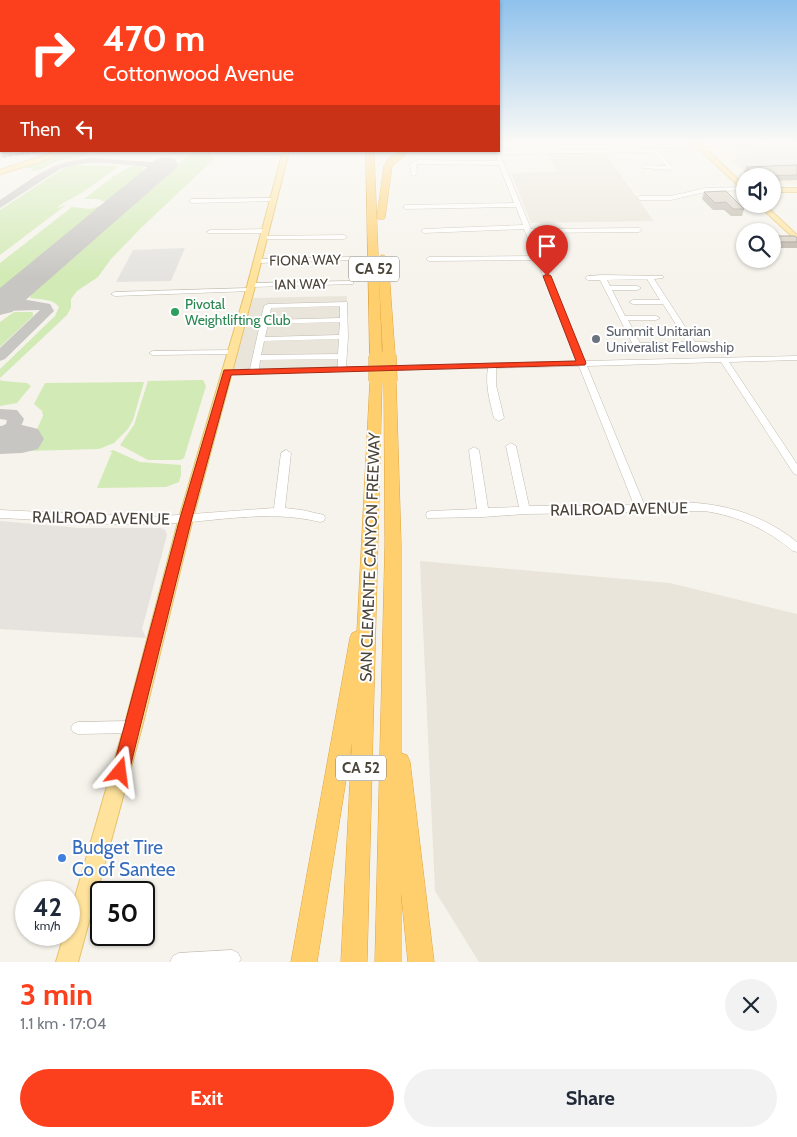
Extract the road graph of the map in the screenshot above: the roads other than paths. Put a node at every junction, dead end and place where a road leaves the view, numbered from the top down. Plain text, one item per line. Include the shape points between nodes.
1 (276, 188) edge
2 (371, 188) edge
3 (379, 188) edge
4 (385, 188) edge
5 (512, 188) edge
6 (736, 189) edge
7 (781, 189) edge
8 (797, 189) edge
9 (640, 198) dead end
10 (273, 199) junction
11 (192, 201) dead end
12 (519, 205) junction
13 (406, 207) dead end
14 (770, 213) edge
15 (779, 213) edge
16 (381, 217) junction
17 (528, 229) junction
18 (639, 230) dead end
19 (797, 230) edge
20 (210, 232) dead end
21 (424, 232) dead end
22 (265, 235) junction
23 (344, 237) dead end
24 (797, 239) edge
25 (540, 258) junction
26 (352, 259) dead end
27 (429, 259) dead end
28 (258, 261) junction
29 (602, 277) junction
30 (650, 277) junction
31 (661, 277) dead end
32 (588, 278) dead end
33 (351, 283) dead end
34 (251, 288) junction
35 (608, 288) junction
36 (637, 288) dead end
37 (115, 294) dead end
38 (633, 302) dead end
39 (665, 302) junction
40 (623, 318) junction
41 (656, 318) dead end
42 (344, 320) junction
43 (265, 322) junction
44 (344, 337) junction
45 (262, 339) junction
46 (692, 344) junction
47 (707, 344) dead end
48 (661, 345) junction
49 (621, 346) dead end
50 (637, 346) junction
51 (233, 352) junction
52 (153, 354) dead end
53 (343, 356) junction
54 (383, 356) junction
55 (258, 358) junction
56 (797, 358) edge
57 (724, 360) junction
58 (671, 361) junction
59 (582, 363) junction
60 (492, 366) junction
61 (342, 369) junction
62 (254, 371) junction
63 (227, 372) junction
64 (383, 381) junction
65 (499, 418) dead end
66 (511, 446) dead end
67 (474, 450) dead end
68 (286, 453) dead end
69 (797, 472) edge
70 (640, 507) junction
71 (525, 510) junction
72 (279, 512) junction
73 (484, 513) junction
74 (0, 514) edge
75 (431, 516) dead end
76 (186, 518) junction
77 (320, 518) dead end
78 (797, 548) edge
79 (369, 575) junction
80 (391, 696) junction
81 (133, 727) junction
82 (78, 728) dead end
83 (232, 959) dead end
84 (67, 962) edge
85 (179, 962) edge
86 (304, 962) edge
87 (354, 962) edge
88 (389, 962) edge
89 (421, 962) edge

1 - 10 main road
2 - 54 highway, SAN CLEMENTE CANYON FREEWAY / CA 52
3 - 16 highway, SAN CLEMENTE CANYON FREEWAY / CA 52
4 - 16 highway
5 - 12 street
6 - 9 street via 696,192 671,198
7 - 8 main road
10 - 11 street
10 - 22 main road
12 - 13 street
12 - 17 street
14 - 24 main road
15 - 19 main road
16 - 54 highway, SAN CLEMENTE CANYON FREEWAY / CA 52
17 - 18 street
17 - 21 street via 471,228
17 - 25 street
20 - 22 street
22 - 23 street
22 - 28 main road
25 - 27 street
25 - 59 street
26 - 28 street, FIONA WAY
28 - 34 main road
29 - 30 street
29 - 32 street
29 - 35 street
30 - 31 street
30 - 39 street
33 - 34 street, IAN WAY
34 - 37 street, IAN WAY
34 - 51 main road
35 - 36 street
35 - 40 street
38 - 39 street
39 - 46 street
40 - 41 street
40 - 50 street
42 - 43 street
42 - 43 street via 344,304 268,306
42 - 44 street
43 - 45 street
44 - 45 street
44 - 53 street
45 - 55 street
46 - 47 street
46 - 48 street
48 - 50 street
48 - 58 street
49 - 50 street
51 - 52 street
51 - 63 main road
53 - 55 street
53 - 61 street
54 - 64 highway, SAN CLEMENTE CANYON FREEWAY / CA 52, bridge
55 - 62 street
56 - 57 street
57 - 58 street
57 - 69 street
58 - 59 street
59 - 60 street
59 - 70 street
60 - 61 street
60 - 65 street via 490,373
61 - 62 street
62 - 63 street
63 - 76 main road
64 - 79 highway, SAN CLEMENTE CANYON FREEWAY / CA 52
64 - 80 highway, SAN CLEMENTE CANYON FREEWAY / CA 52 via 393,544
66 - 71 street
67 - 73 street
68 - 72 street
70 - 71 street, RAILROAD AVENUE
70 - 78 street, RAILROAD AVENUE via 730,510 766,525
71 - 73 street, RAILROAD AVENUE
72 - 76 street, RAILROAD AVENUE
72 - 77 street, RAILROAD AVENUE
73 - 75 street, RAILROAD AVENUE
74 - 76 street, RAILROAD AVENUE via 81,520
76 - 81 main road
79 - 86 highway
79 - 87 highway, SAN CLEMENTE CANYON FREEWAY / CA 52
80 - 88 highway, SAN CLEMENTE CANYON FREEWAY / CA 52
80 - 89 highway
81 - 82 street
81 - 84 main road
83 - 85 street

